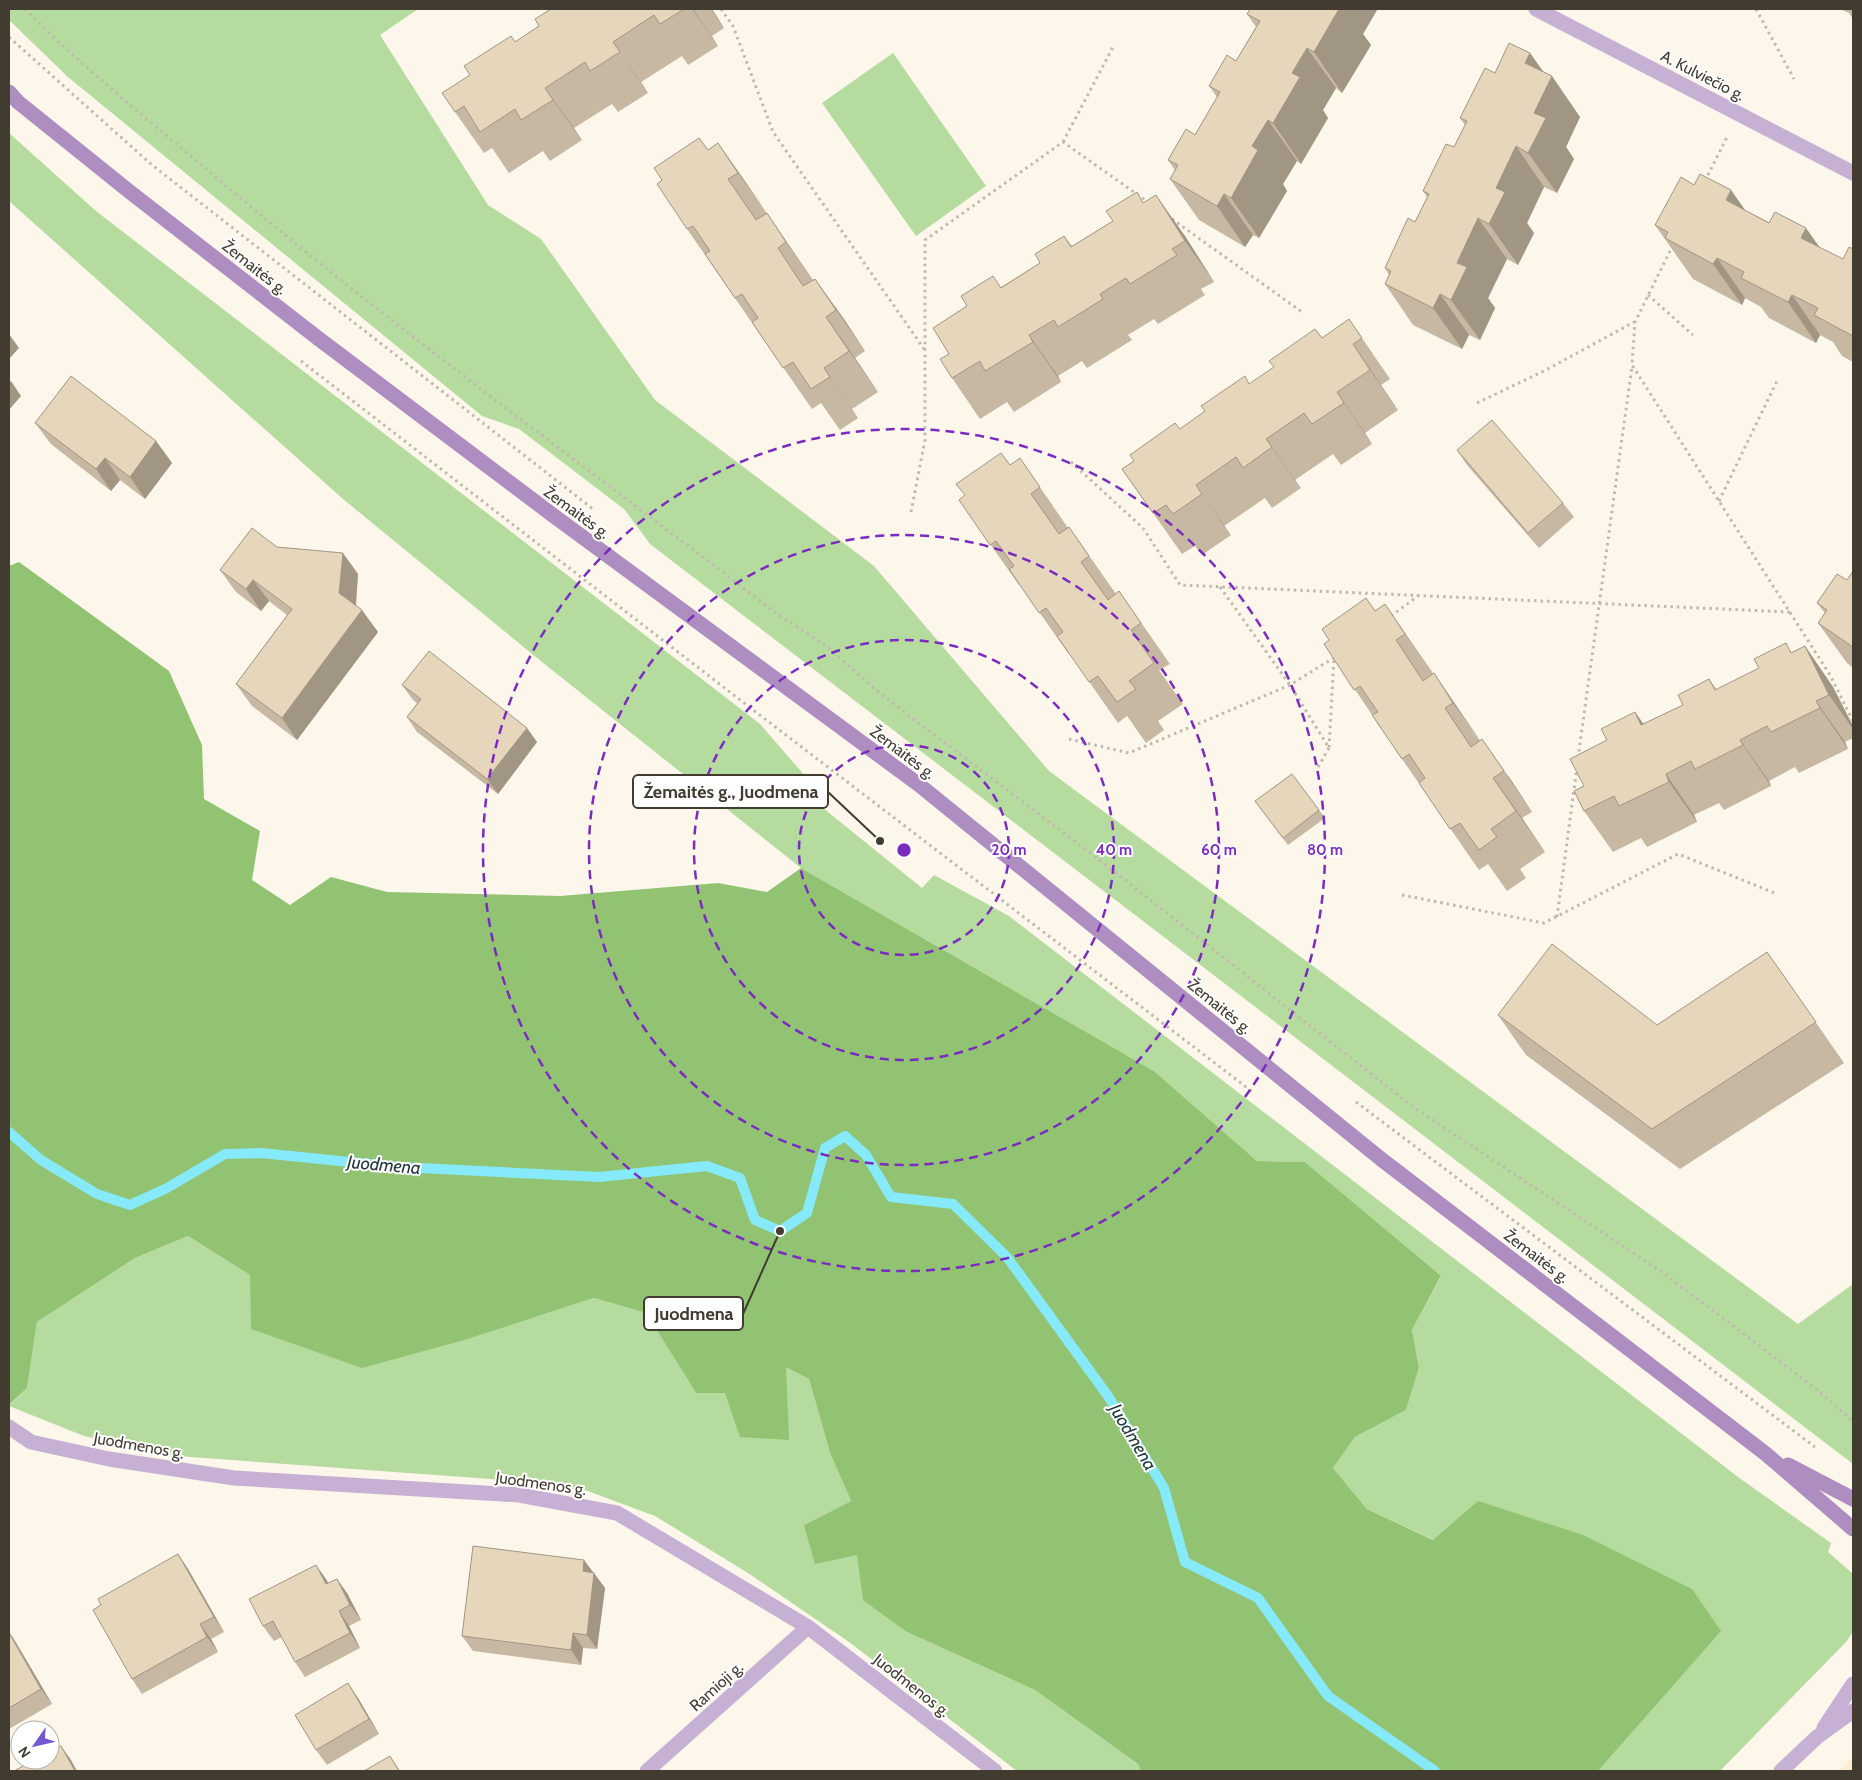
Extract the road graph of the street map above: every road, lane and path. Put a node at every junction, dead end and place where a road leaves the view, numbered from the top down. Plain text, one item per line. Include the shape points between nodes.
1 (25, 9) edge
2 (721, 9) edge
3 (1536, 9) edge
4 (1756, 9) edge
5 (1114, 45) dead end
6 (1794, 78) dead end
7 (9, 92) edge
8 (1739, 114) junction
9 (1064, 142) junction
10 (1853, 173) edge
11 (1703, 185) edge
12 (1151, 204) edge
13 (1167, 216) edge
14 (1673, 244) edge
15 (1648, 295) junction
16 (1302, 312) dead end
17 (1635, 322) junction
18 (1693, 335) dead end
19 (924, 349) junction
20 (293, 355) dead end
21 (1632, 365) junction
22 (1777, 380) dead end
23 (1477, 403) dead end
24 (1071, 462) dead end
25 (1719, 501) junction
26 (911, 512) dead end
27 (1220, 587) junction
28 (1418, 596) junction
29 (1599, 604) junction
30 (1790, 612) junction
31 (1388, 618) edge
32 (1342, 652) edge
33 (1334, 658) junction
34 (1290, 685) junction
35 (1853, 721) edge
36 (1069, 739) dead end
37 (1329, 748) junction
38 (1318, 767) dead end
39 (1778, 894) dead end
40 (1402, 895) dead end
41 (1556, 917) junction
42 (1260, 1098) dead end
43 (1853, 1421) edge
44 (9, 1427) edge
45 (1766, 1454) junction
46 (1853, 1498) edge
47 (1853, 1529) edge
48 (808, 1626) junction
49 (1853, 1684) edge
50 (1853, 1711) edge
51 (1817, 1737) junction
52 (648, 1771) edge
53 (995, 1771) edge
54 (1781, 1771) edge

1 - 43 path via 63,47 238,197 393,321 776,613 826,646 882,695 1102,862 1416,1109 1662,1272 1815,1388
2 - 19 path via 733,26 773,132
3 - 8 street, A. Kulviečio g.
4 - 6 path
5 - 9 path
7 - 45 main road, Žemaitės g. via 130,192 319,339 918,784 1381,1159
8 - 10 street, A. Kulviečio g.
8 - 11 path
9 - 12 path
9 - 19 path via 925,240
13 - 16 path
14 - 15 path
15 - 17 path
15 - 18 path
17 - 21 path
17 - 23 path
19 - 26 path via 925,440
20 - 42 path
21 - 25 path
21 - 29 path
22 - 25 path
24 - 27 path via 1143,528 1180,585
25 - 30 path
27 - 28 path
27 - 34 path
28 - 29 path
28 - 31 path
29 - 30 path
29 - 41 path
30 - 35 path via 1830,675
32 - 33 path
33 - 34 path
33 - 37 path
34 - 36 path via 1130,753
34 - 37 path
37 - 38 path
39 - 41 path via 1678,854
40 - 41 path via 1544,923
44 - 48 street, Juodmenos g. via 31,1442 109,1459 234,1478 519,1495 617,1513
45 - 46 main road, Žemaitės g.
45 - 47 main road, Žemaitės g.
48 - 52 street, Ramioji g.
48 - 53 street, Juodmenos g.
49 - 51 street
50 - 51 street
51 - 54 street

